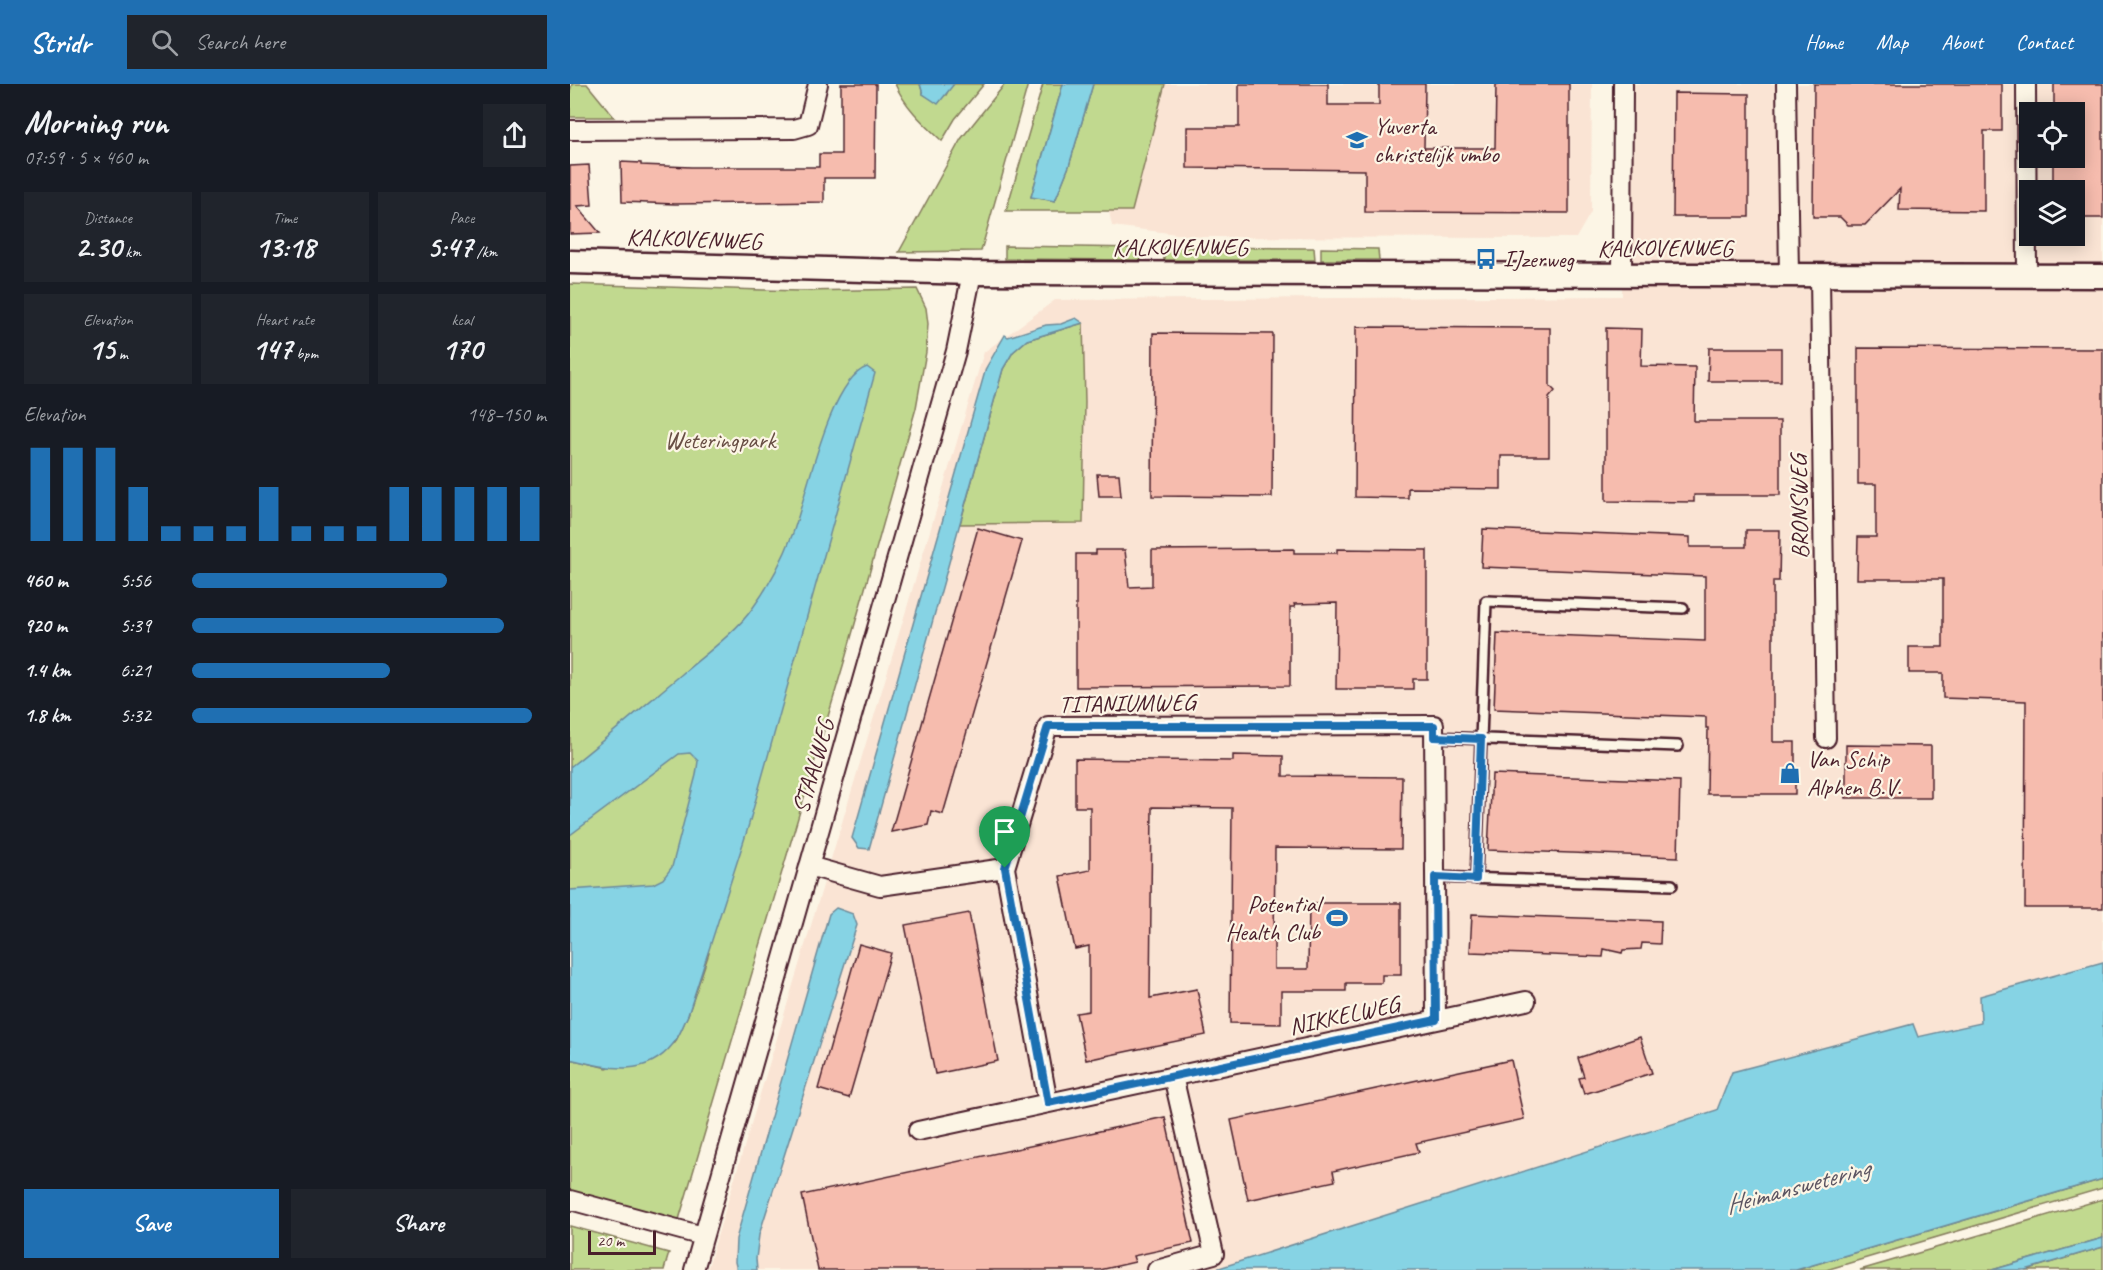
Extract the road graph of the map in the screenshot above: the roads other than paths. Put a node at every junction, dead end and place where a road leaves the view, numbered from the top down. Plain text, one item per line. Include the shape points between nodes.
1 (818, 84) edge
2 (1623, 84) edge
3 (1786, 84) edge
4 (2026, 84) edge
5 (570, 130) edge
6 (570, 262) edge
7 (972, 273) junction
8 (1622, 274) junction
9 (1789, 275) junction
10 (1820, 275) junction
11 (2027, 276) junction
12 (2103, 276) edge
13 (1683, 608) dead end
14 (1434, 737) junction
15 (1826, 738) dead end
16 (1481, 739) junction
17 (1678, 746) dead end
18 (809, 866) junction
19 (1005, 868) junction
20 (1435, 877) junction
21 (1476, 879) junction
22 (1672, 885) dead end
23 (1526, 1000) dead end
24 (1436, 1020) junction
25 (1173, 1076) junction
26 (1048, 1103) junction
27 (918, 1131) dead end
28 (570, 1200) edge
29 (703, 1236) junction
30 (694, 1270) edge
31 (1157, 1270) edge

1 - 5 street via 808,125 794,129
2 - 8 street
3 - 9 street
4 - 11 street
6 - 7 street, KALKOVENWEG
7 - 8 street, KALKOVENWEG
7 - 18 street, STAALWEG via 956,351
8 - 9 street, KALKOVENWEG
9 - 10 street, KALKOVENWEG
10 - 11 street, KALKOVENWEG
10 - 15 street, BRONSWEG
11 - 12 street, KALKOVENWEG
13 - 16 lane via 1486,601
14 - 16 lane, TITANIUMWEG
14 - 19 street, TITANIUMWEG via 1434,726 1048,726
14 - 20 street
16 - 17 lane, TITANIUMWEG
16 - 21 lane
18 - 19 street via 880,886
18 - 29 street, STAALWEG
19 - 26 street
20 - 21 lane
20 - 24 street
21 - 22 lane
23 - 24 street, NIKKELWEG
24 - 25 street, NIKKELWEG
25 - 26 street, NIKKELWEG
25 - 31 street via 1214,1254
26 - 27 street, NIKKELWEG
28 - 29 street
29 - 30 street, STAALWEG

